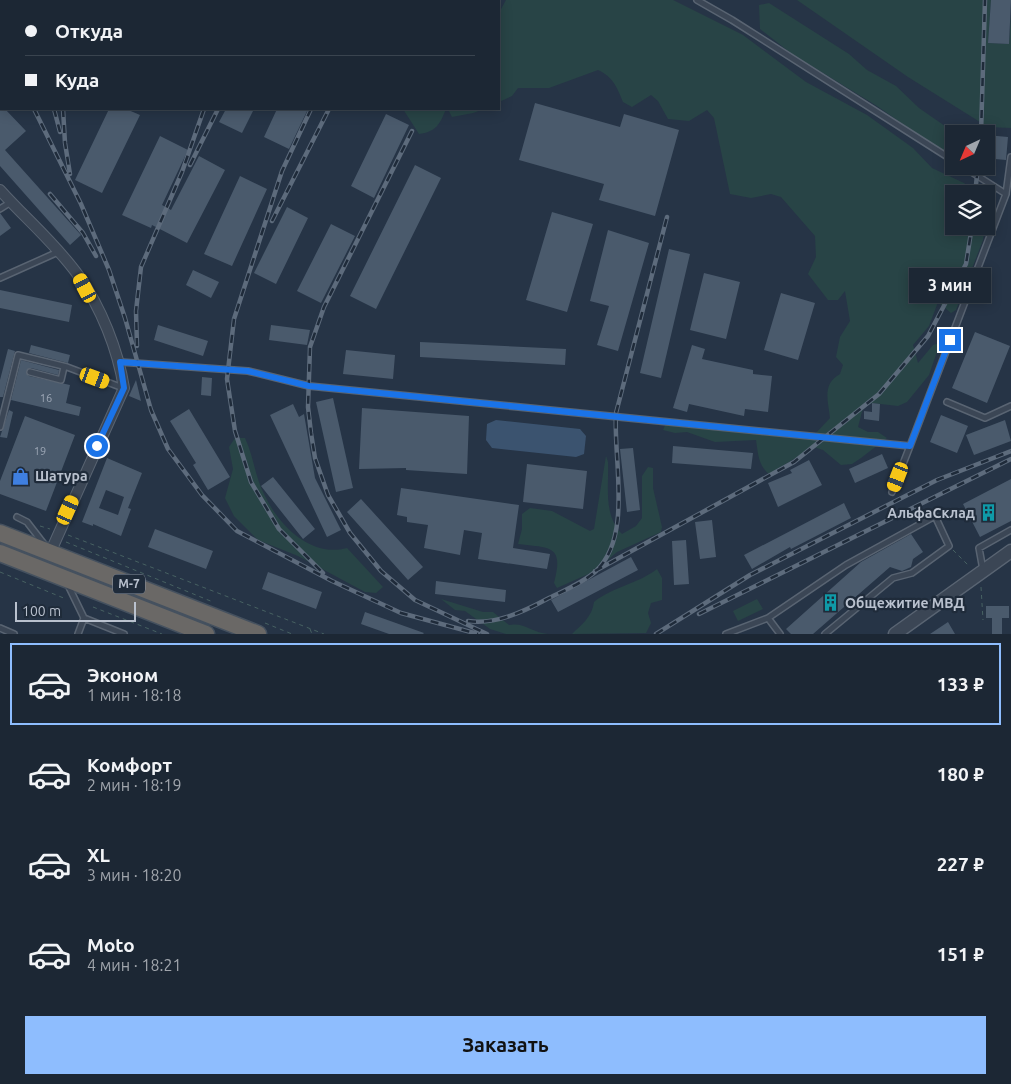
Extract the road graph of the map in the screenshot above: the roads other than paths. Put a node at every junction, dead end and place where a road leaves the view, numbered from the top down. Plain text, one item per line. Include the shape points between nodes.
1 (697, 0) edge
2 (945, 155) edge
3 (1011, 157) edge
4 (976, 175) edge
5 (0, 190) edge
6 (1006, 194) junction
7 (11, 202) junction
8 (0, 209) edge
9 (58, 252) junction
10 (0, 278) edge
11 (120, 362) junction
12 (64, 366) junction
13 (30, 372) dead end
14 (124, 388) junction
15 (946, 402) dead end
16 (1011, 406) edge
17 (0, 427) edge
18 (910, 446) junction
19 (892, 492) dead end
20 (16, 517) dead end
21 (1011, 530) edge
22 (0, 533) edge
23 (1011, 551) edge
24 (0, 553) edge
25 (50, 553) junction
26 (983, 568) junction
27 (64, 578) junction
28 (84, 618) junction
29 (768, 618) junction
30 (0, 628) edge
31 (262, 629) edge
32 (14, 634) edge
33 (78, 634) edge
34 (124, 634) edge
35 (206, 634) edge
36 (726, 634) edge
37 (780, 634) edge
38 (825, 634) edge
39 (895, 634) edge

1 - 2 lane
3 - 6 lane
4 - 6 lane
5 - 7 street
6 - 18 lane
7 - 8 lane
7 - 9 street
9 - 10 lane
9 - 11 street via 78,275
11 - 14 street
11 - 18 lane via 248,371 309,386
12 - 13 lane via 61,380
12 - 14 lane
12 - 17 lane via 18,355
14 - 25 street
15 - 16 lane via 985,418
18 - 19 lane
20 - 25 lane via 27,522
21 - 26 lane via 979,548
22 - 25 highway, М-7
23 - 26 street
24 - 27 highway, М-7
25 - 31 highway, М-7
26 - 39 street
27 - 28 lane
27 - 35 highway, М-7
28 - 33 lane
28 - 34 lane
29 - 36 lane
29 - 37 lane
29 - 38 lane via 846,566 935,516 949,546 912,574 893,578
30 - 32 lane

